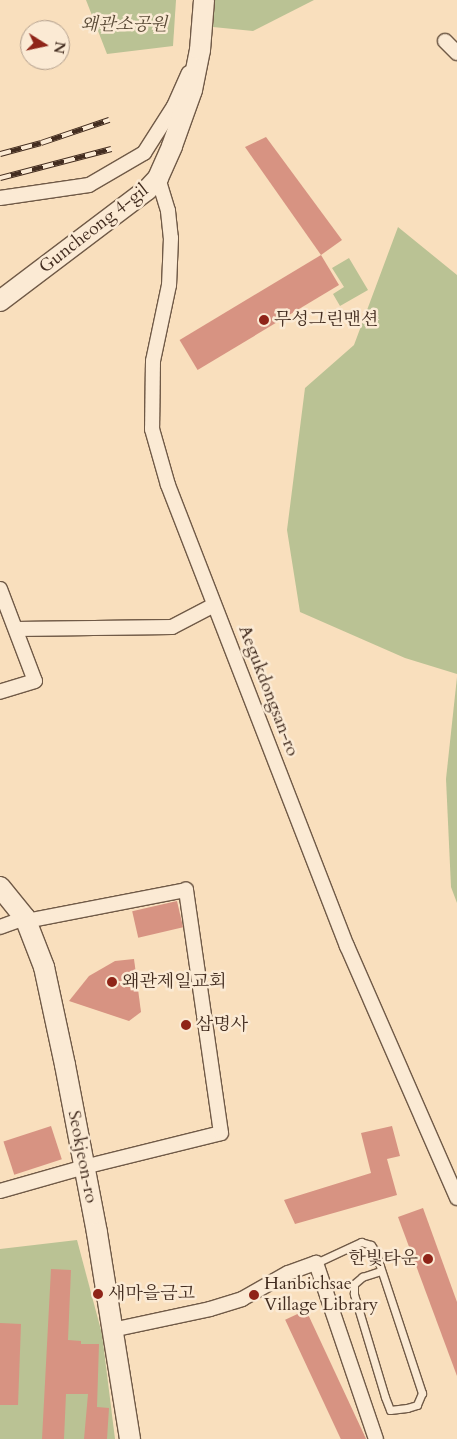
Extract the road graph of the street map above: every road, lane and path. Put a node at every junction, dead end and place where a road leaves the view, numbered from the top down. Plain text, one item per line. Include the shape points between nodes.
1 (204, 0) edge
2 (445, 41) dead end
3 (200, 50) junction
4 (457, 54) edge
5 (158, 178) junction
6 (0, 198) edge
7 (0, 301) edge
8 (0, 589) edge
9 (214, 605) junction
10 (16, 629) junction
11 (0, 692) edge
12 (0, 887) edge
13 (26, 920) junction
14 (0, 927) edge
15 (84, 1167) junction
16 (0, 1191) edge
17 (457, 1198) edge
18 (316, 1263) junction
19 (380, 1271) junction
20 (112, 1330) junction
21 (130, 1439) edge
22 (376, 1439) edge

1 - 3 street, Guncheong 4-gil
2 - 4 street
3 - 5 street, Guncheong 4-gil via 192,90
3 - 6 street via 174,106 144,153 89,185
5 - 7 street, Guncheong 4-gil via 147,190
5 - 9 street, Aegukdongsan-ro via 168,211 170,285 152,362 152,429 168,485
8 - 10 street
9 - 10 street via 172,627
9 - 17 street, Aegukdongsan-ro via 347,946
10 - 11 street via 35,681
12 - 13 street, Seokjeon-ro
13 - 14 street
13 - 15 street, Seokjeon-ro via 44,967
13 - 15 street via 186,890 221,1133
15 - 16 street
15 - 20 street, Seokjeon-ro
18 - 19 lane via 362,1242 371,1245
18 - 20 street via 288,1273 242,1299
18 - 22 street
19 - 19 lane via 362,1277 354,1284 354,1294 390,1410 407,1408 417,1405 422,1393
20 - 21 street, Seokjeon-ro

